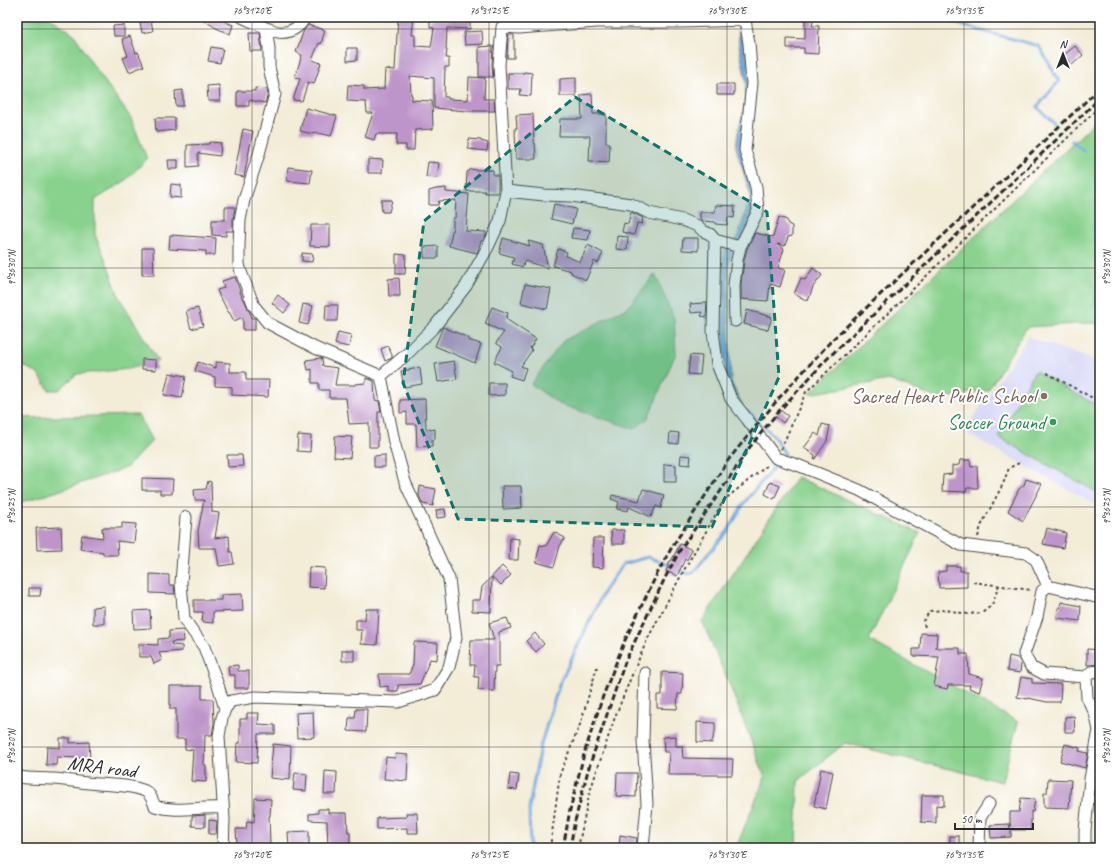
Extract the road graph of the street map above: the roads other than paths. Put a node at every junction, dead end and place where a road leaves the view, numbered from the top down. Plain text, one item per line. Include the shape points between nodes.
1 (242, 17) edge
2 (305, 17) edge
3 (508, 17) edge
4 (502, 27) junction
5 (266, 28) junction
6 (506, 191) junction
7 (715, 240) junction
8 (740, 248) junction
9 (736, 321) dead end
10 (381, 376) junction
11 (186, 517) dead end
12 (1045, 588) junction
13 (1100, 598) edge
14 (1100, 671) edge
15 (645, 673) dead end
16 (1086, 677) junction
17 (225, 709) junction
18 (17, 774) edge
19 (989, 804) dead end
20 (222, 808) junction
21 (223, 848) edge
22 (643, 848) edge
23 (979, 848) edge
24 (1085, 848) edge

1 - 5 street
2 - 5 street via 291,31 280,32
3 - 4 street
4 - 6 street via 499,65
4 - 8 street via 597,22 745,20 752,83 745,150 756,187 758,211
5 - 10 street via 269,67 275,94 240,220 241,272 254,306 268,323 315,348
6 - 7 street via 631,204 649,213 698,226
6 - 10 street via 500,221 466,286 436,326
7 - 8 street
7 - 12 street via 713,331 717,364 731,400 776,458 859,490 961,545 1026,553 1036,560
8 - 9 street via 734,285
10 - 17 street via 405,482 449,578 456,638 449,667 436,690 398,702 255,697 231,701
11 - 17 street via 181,583 184,619 204,647
12 - 13 street
12 - 16 street via 1024,654 1031,667 1044,674
14 - 16 street via 1091,672
15 - 22 street via 643,740 647,804
16 - 24 street via 1087,698 1095,713 1099,730 1090,779
17 - 20 street via 219,736
18 - 20 street, MRA road via 32,779 135,788 146,791 155,806 163,808
19 - 23 street via 980,818
20 - 21 street

